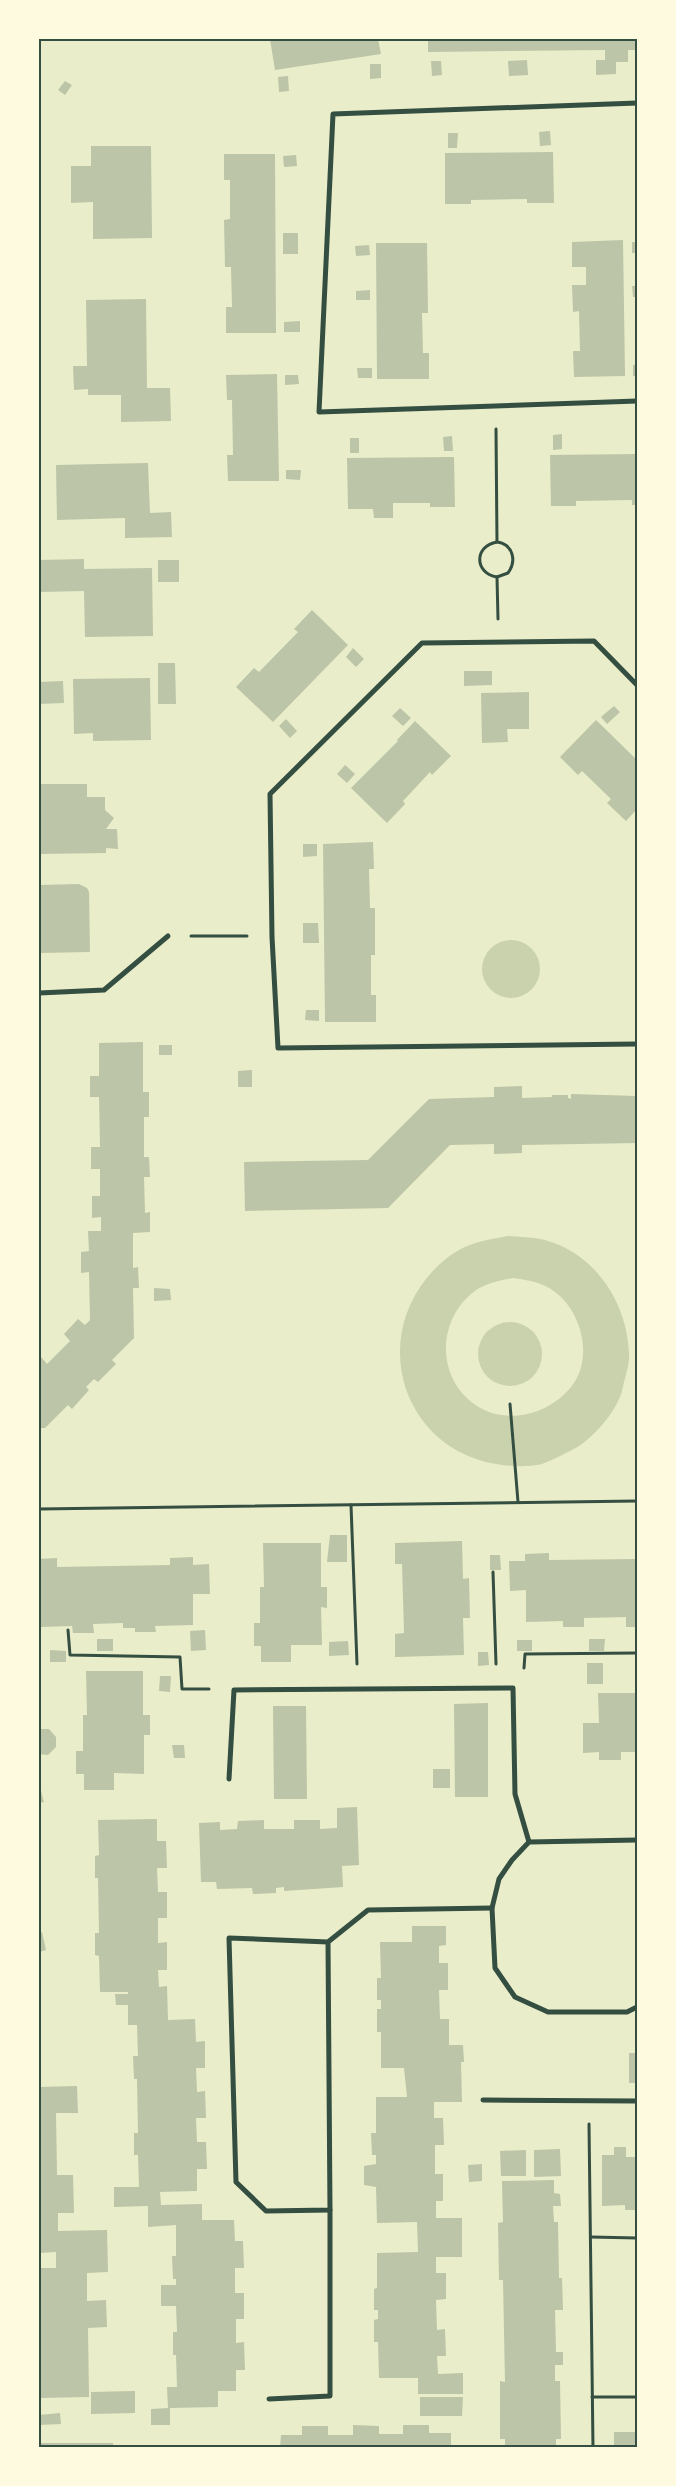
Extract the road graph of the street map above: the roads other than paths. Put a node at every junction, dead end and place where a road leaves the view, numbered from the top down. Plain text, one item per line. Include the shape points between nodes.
1 (637, 103) edge
2 (637, 401) edge
3 (637, 685) edge
4 (168, 936) road end
5 (39, 993) edge
6 (637, 1044) edge
7 (229, 1779) dead end
8 (637, 1840) edge
9 (529, 1842) junction
10 (492, 1908) junction
11 (328, 1942) junction
12 (637, 2007) edge
13 (483, 2100) dead end
14 (637, 2100) edge
15 (330, 2210) junction
16 (269, 2399) dead end

1 - 2 street via 333,114 319,412
3 - 6 street via 594,642 422,643 270,794 278,1048
4 - 5 street via 104,990
7 - 9 street via 234,1690 513,1688 515,1794
8 - 9 street
9 - 10 street via 499,1879
10 - 11 street via 368,1910
10 - 12 street via 495,1968 515,1996 548,2012 627,2012
11 - 15 street
11 - 15 street via 230,1938 236,2182 266,2211
13 - 14 street
15 - 16 street via 330,2396

